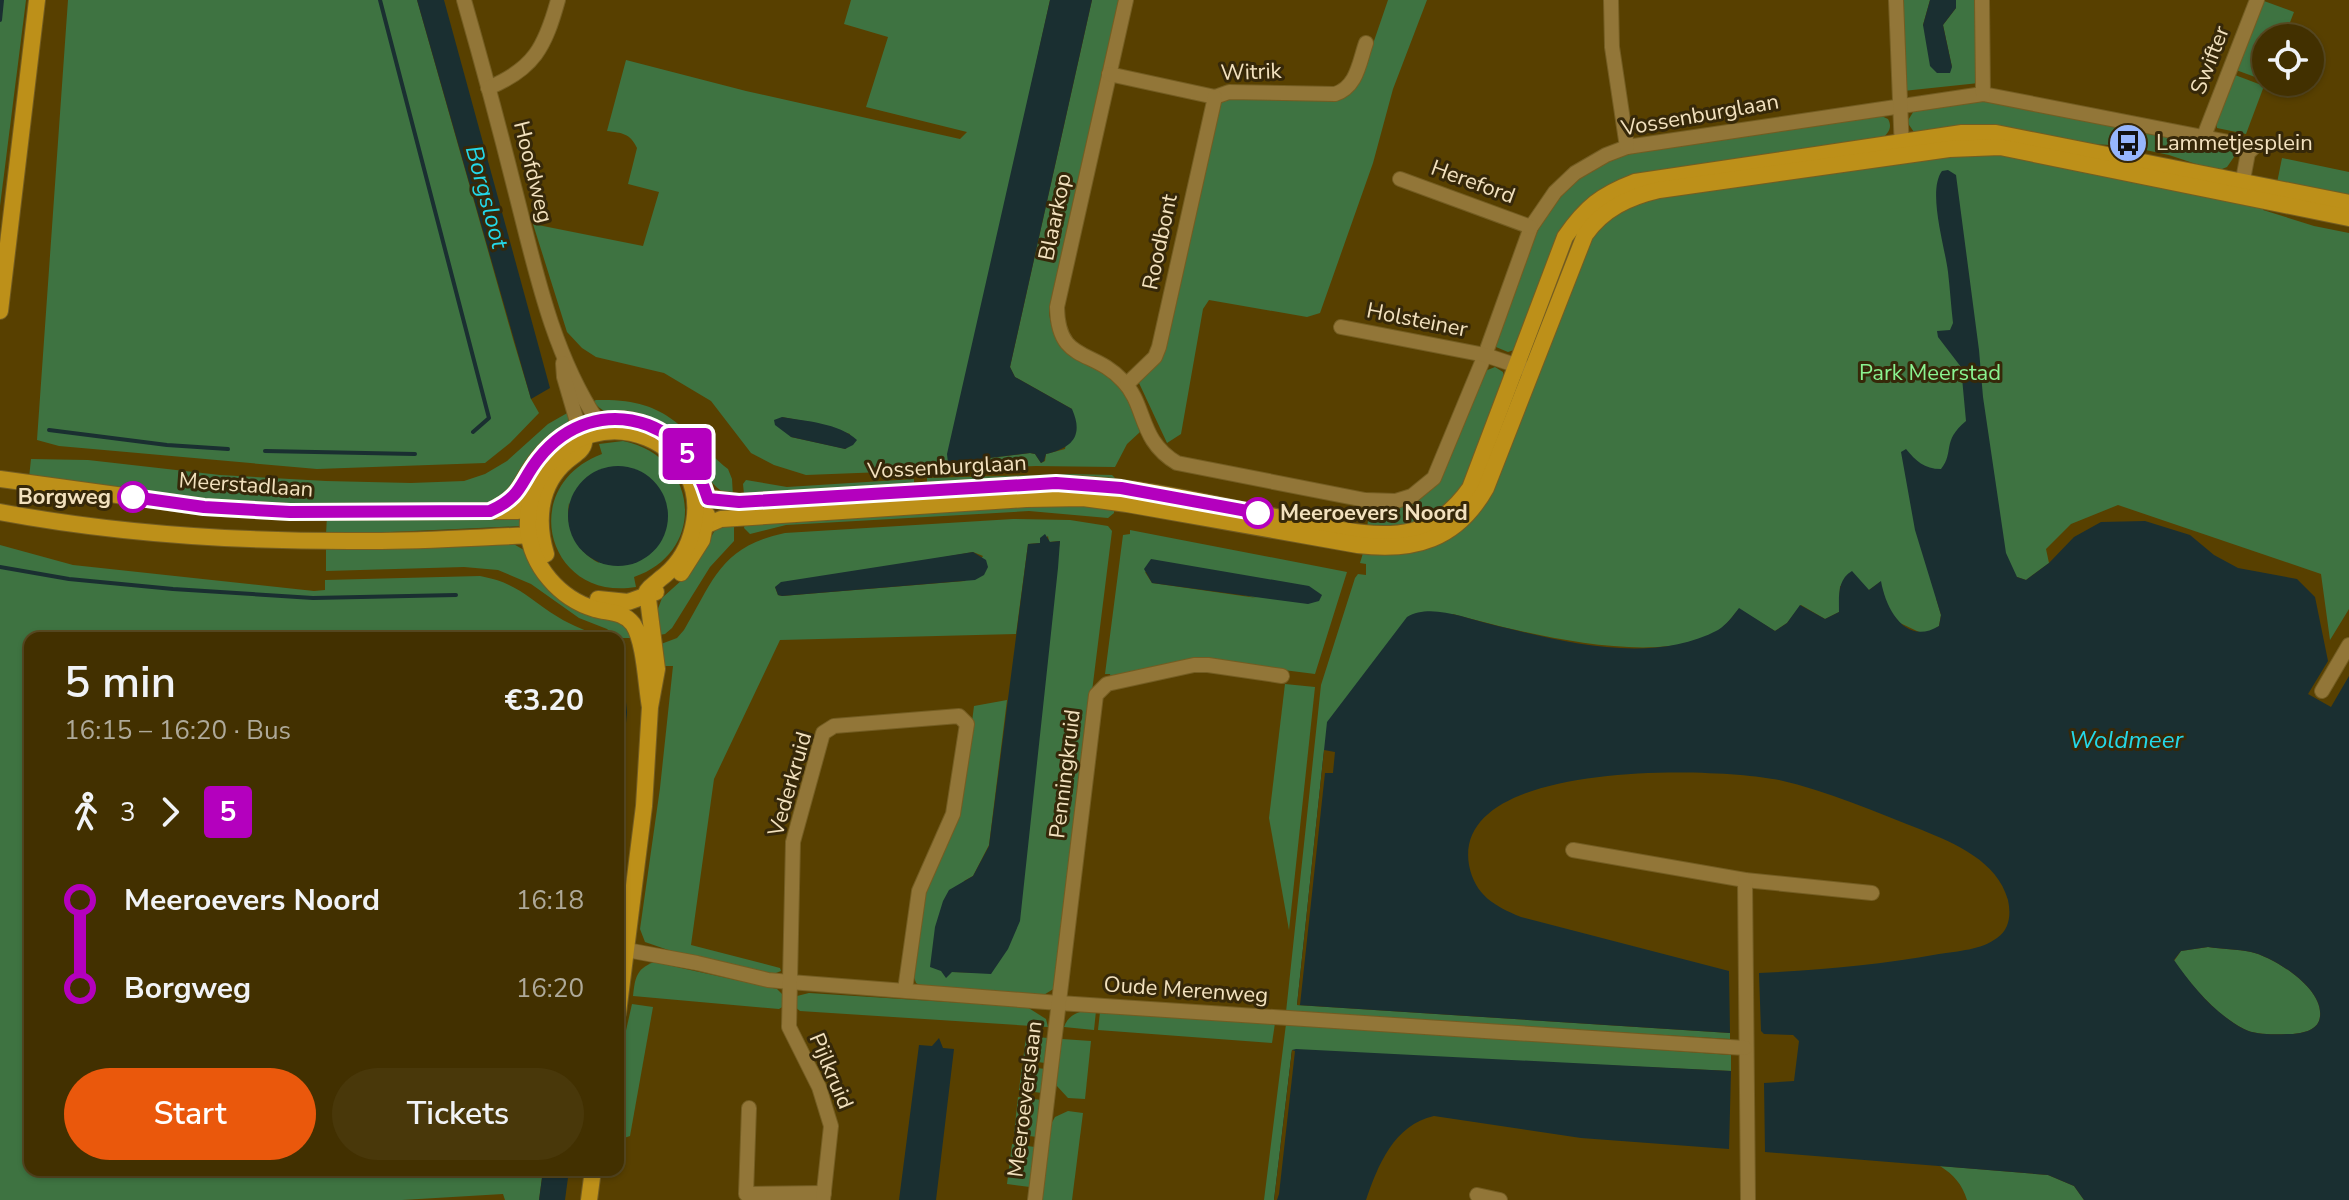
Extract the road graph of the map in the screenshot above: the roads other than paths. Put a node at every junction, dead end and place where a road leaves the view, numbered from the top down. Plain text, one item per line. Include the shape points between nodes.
1 (37, 0) edge
2 (464, 0) edge
3 (558, 0) edge
4 (1126, 0) edge
5 (1611, 0) edge
6 (1896, 0) edge
7 (1982, 0) edge
8 (2257, 0) edge
9 (1366, 43) dead end
10 (1109, 74) junction
11 (488, 88) junction
12 (1983, 94) junction
13 (1215, 97) junction
14 (1898, 106) junction
15 (2204, 136) junction
16 (1627, 147) junction
17 (1901, 149) junction
18 (1400, 179) dead end
19 (2241, 188) junction
20 (2349, 203) edge
21 (2349, 218) edge
22 (1531, 227) junction
23 (0, 311) edge
24 (1341, 327) dead end
25 (562, 354) junction
26 (1485, 355) junction
27 (1524, 368) junction
28 (1127, 384) junction
29 (597, 420) junction
30 (581, 431) junction
31 (0, 479) edge
32 (526, 493) junction
33 (701, 498) junction
34 (0, 512) edge
35 (707, 525) junction
36 (535, 535) junction
37 (648, 596) junction
38 (2349, 645) edge
39 (1282, 676) dead end
40 (2322, 691) dead end
41 (650, 707) junction
42 (1573, 850) dead end
43 (1745, 880) junction
44 (1872, 893) dead end
45 (627, 950) junction
46 (624, 964) edge
47 (790, 982) junction
48 (905, 990) junction
49 (1059, 1003) junction
50 (1745, 1048) junction
51 (749, 1108) dead end
52 (592, 1176) edge
53 (1477, 1195) dead end
54 (824, 1196) edge
55 (589, 1200) edge
56 (1035, 1200) edge
57 (1500, 1200) edge
58 (1748, 1200) edge

1 - 23 main road
2 - 11 street, Hoofdweg
3 - 11 street via 531,61 514,77
4 - 10 street, Blaarkop
5 - 16 street via 1612,47
6 - 14 street
7 - 12 street
8 - 15 street, Swifter
9 - 13 street, Witrik via 1344,91 1229,92
10 - 13 street, Witrik
10 - 28 street, Blaarkop via 1057,307 1057,328 1070,348
11 - 25 street, Hoofdweg
12 - 14 street, Vossenburglaan
12 - 15 street, Vossenburglaan
13 - 28 street, Roodbont via 1159,347
14 - 16 street, Vossenburglaan
14 - 17 street
15 - 19 street, Vossenburglaan via 2254,147
16 - 22 street, Vossenburglaan via 1575,173
17 - 19 main road, Vossenburglaan via 2000,147
17 - 27 main road, Vossenburglaan via 1659,190 1614,207 1580,243
18 - 22 street, Hereford
19 - 20 main road, Vossenburglaan
19 - 21 main road, Vossenburglaan
22 - 26 street, Vossenburglaan
24 - 26 street, Holsteiner
25 - 29 street, Hoofdweg
25 - 30 street, Hoofdweg
26 - 27 street
26 - 28 street, Vossenburglaan via 1441,467 1426,487 1396,501 1365,500 1177,463 1161,454
27 - 33 main road, Vossenburglaan via 1463,498 1416,530 1360,532 1079,484 739,502
27 - 35 main road, Vossenburglaan via 1493,473 1470,512 1435,538 1407,547 1358,545 1083,498 821,511 721,519
29 - 30 main road
29 - 33 main road via 635,421 669,436 694,463
30 - 32 main road via 540,456
30 - 33 main road via 619,430 652,438 668,449
30 - 36 main road via 583,448 548,486
31 - 32 main road, Meerstadlaan via 204,507 290,512 490,511
32 - 36 main road
33 - 35 main road
33 - 37 main road via 684,551 649,587
34 - 36 main road via 209,536 371,541
35 - 37 main road via 686,568
36 - 37 main road via 556,572 589,596 618,602
36 - 41 main road via 535,556 565,595 623,615 634,626
37 - 41 main road via 657,669
38 - 40 street
39 - 49 street, Penningkruid via 1194,665 1101,687
41 - 45 main road
42 - 43 street
43 - 44 street
43 - 50 street
45 - 46 main road
45 - 47 street, Oude Merenweg
47 - 48 street, Oude Merenweg
47 - 48 street, Vederkruid via 793,842 823,733 834,726 959,716 967,724 960,784 953,814 919,891
47 - 54 street, Pijlkruid via 789,1027 819,1087 831,1126
48 - 49 street, Oude Merenweg
49 - 50 street, Oude Merenweg
49 - 56 street, Meeroeverslaan
50 - 58 street
51 - 54 street, Pijlkruid via 746,1194
52 - 55 main road
53 - 57 street

